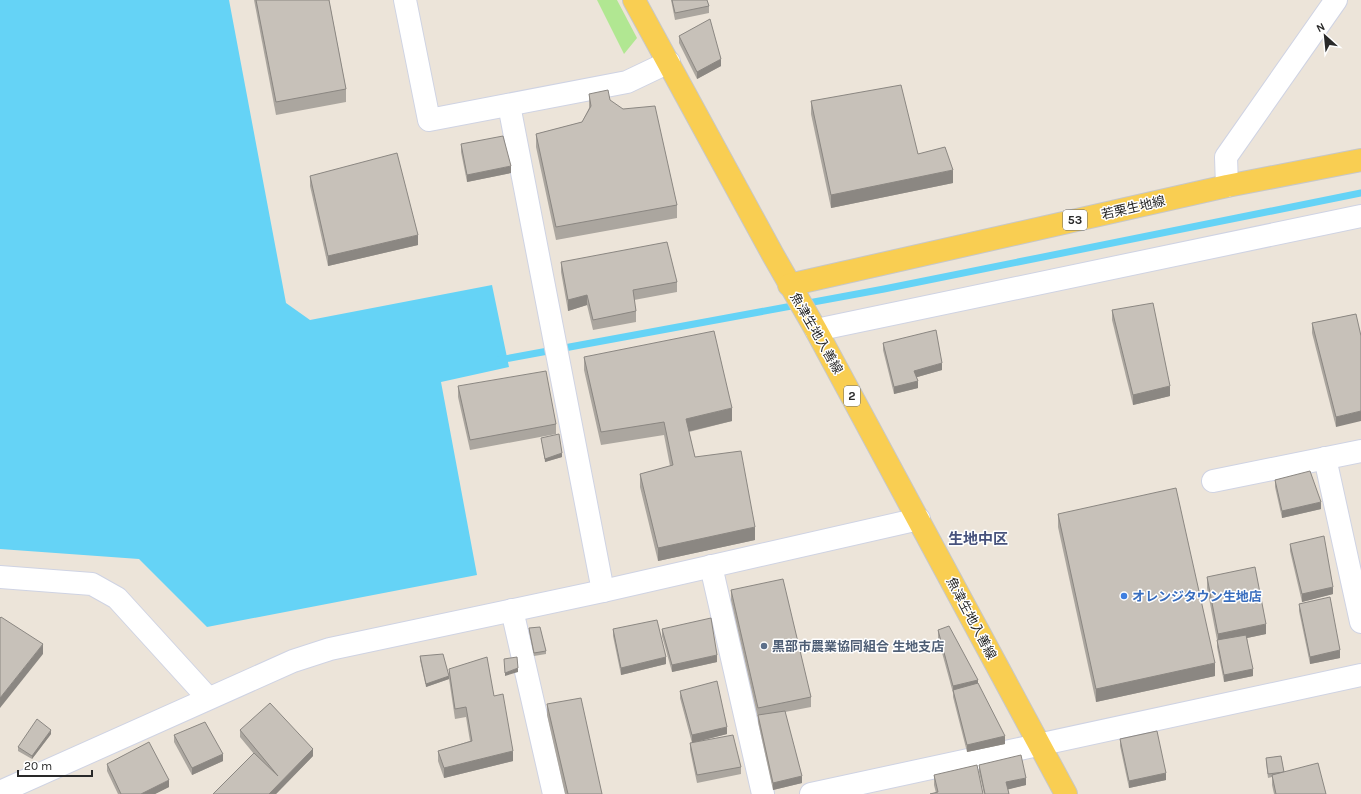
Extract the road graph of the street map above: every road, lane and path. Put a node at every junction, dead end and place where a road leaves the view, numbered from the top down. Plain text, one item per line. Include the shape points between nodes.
1 (406, 0) edge
2 (634, 0) edge
3 (1336, 0) edge
4 (669, 62) junction
5 (509, 105) junction
6 (1361, 160) edge
7 (1227, 186) junction
8 (1361, 216) edge
9 (789, 285) junction
10 (816, 330) junction
11 (1361, 451) edge
12 (1325, 458) junction
13 (1213, 481) dead end
14 (919, 519) junction
15 (711, 566) junction
16 (0, 577) edge
17 (603, 591) junction
18 (512, 610) junction
19 (1361, 622) edge
20 (1361, 675) edge
21 (208, 698) junction
22 (1040, 744) junction
23 (837, 791) edge
24 (0, 792) edge
25 (554, 794) edge
26 (763, 794) edge
27 (810, 794) edge
28 (1066, 794) edge

1 - 5 street via 429,120
2 - 4 main road, 魚津生地入善線 / 2
3 - 7 street via 1226,157
4 - 5 street via 627,82
4 - 9 main road, 魚津生地入善線 / 2
5 - 17 street
6 - 7 main road, 若栗生地線 / 53
7 - 9 main road, 若栗生地線 / 53
8 - 10 street
9 - 10 main road, 魚津生地入善線 / 2
10 - 14 main road, 魚津生地入善線 / 2
11 - 12 street
12 - 13 street
12 - 19 street
14 - 15 street
14 - 22 main road, 魚津生地入善線 / 2
15 - 17 street
15 - 26 street
16 - 21 street via 92,584 117,598
17 - 18 street
18 - 21 street via 330,649 293,661
18 - 25 street
20 - 22 street
21 - 24 street
22 - 23 street
22 - 28 main road, 魚津生地入善線 / 2
23 - 27 street

